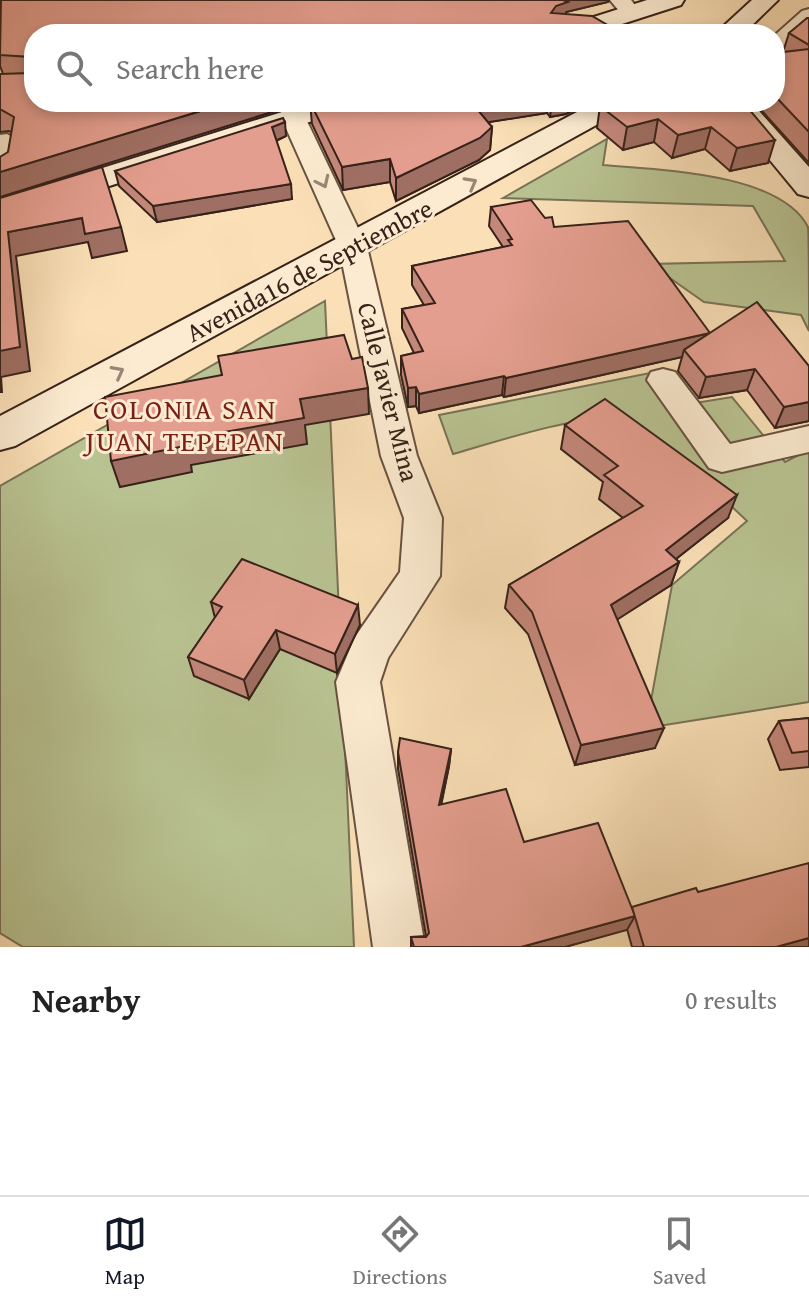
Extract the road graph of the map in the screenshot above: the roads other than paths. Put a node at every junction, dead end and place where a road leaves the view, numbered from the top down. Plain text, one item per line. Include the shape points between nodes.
1 (766, 0) edge
2 (626, 6) edge
3 (668, 10) edge
4 (809, 15) edge
5 (587, 24) edge
6 (739, 24) edge
7 (785, 37) edge
8 (310, 112) edge
9 (599, 112) edge
10 (745, 112) edge
11 (293, 117) junction
12 (7, 141) edge
13 (0, 174) edge
14 (809, 187) edge
15 (0, 211) edge
16 (353, 247) junction
17 (663, 380) dead end
18 (0, 435) edge
19 (809, 439) edge
20 (399, 947) edge

1 - 6 main road
2 - 3 main road
2 - 5 main road
4 - 7 street
8 - 11 main road
16 -> 9 main road, Avenida16 de Septiembre
10 - 14 main road
11 - 15 main road
11 -> 16 street, Calle Javier Mina
12 - 13 street
18 -> 16 main road, Avenida16 de Septiembre
16 - 20 street, Calle Javier Mina via 399,456 423,518 420,576 370,650 358,682
17 - 19 street via 722,459

